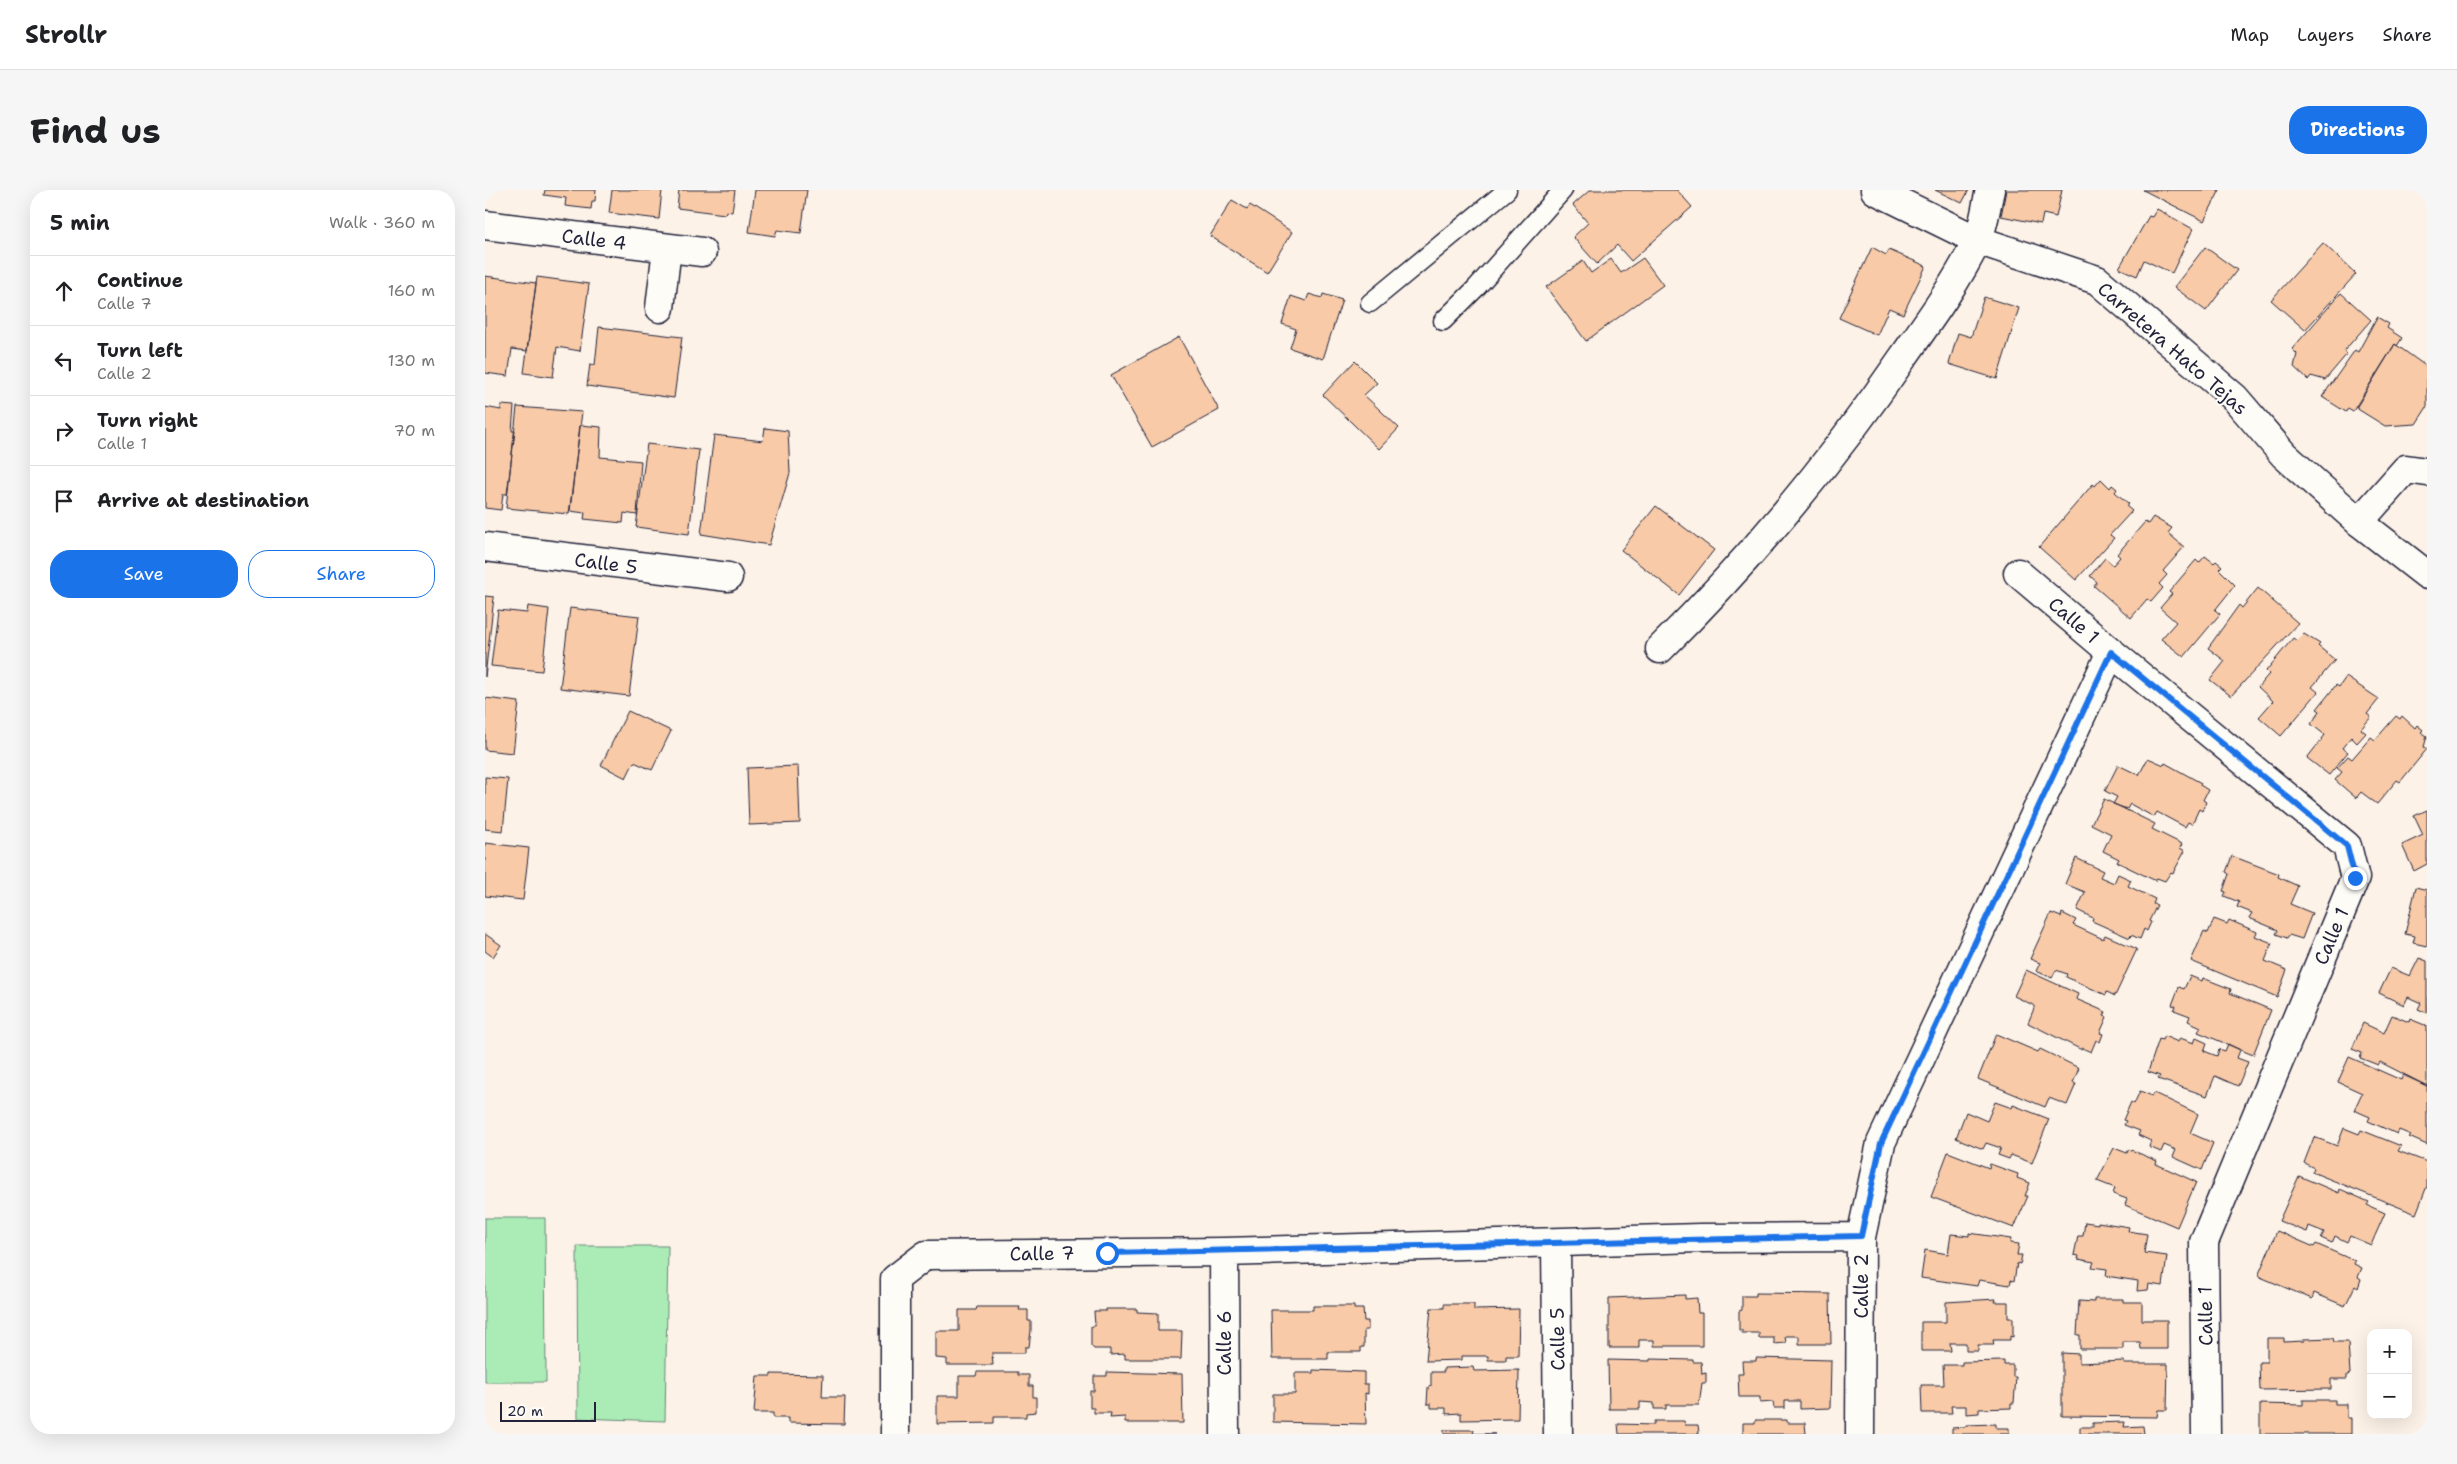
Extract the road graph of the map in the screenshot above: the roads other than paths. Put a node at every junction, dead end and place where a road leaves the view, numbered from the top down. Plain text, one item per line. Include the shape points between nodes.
1 (1507, 190) edge
2 (1563, 190) edge
3 (1875, 190) edge
4 (1990, 190) edge
5 (485, 225) edge
6 (1977, 240) junction
7 (667, 248) junction
8 (702, 252) dead end
9 (1370, 303) dead end
10 (659, 308) dead end
11 (1443, 321) dead end
12 (2427, 452) edge
13 (2417, 471) edge
14 (2359, 522) junction
15 (485, 547) edge
16 (2018, 573) dead end
17 (2427, 575) edge
18 (728, 577) dead end
19 (1661, 649) dead end
20 (2111, 652) junction
21 (1861, 1236) junction
22 (1556, 1244) junction
23 (1223, 1252) junction
24 (895, 1434) edge
25 (1225, 1434) edge
26 (1558, 1434) edge
27 (1860, 1434) edge
28 (2206, 1434) edge

1 - 9 lane
2 - 11 lane
3 - 6 street, Carretera Hato Tejas
4 - 6 street
5 - 7 street, Calle 4
6 - 14 street, Carretera Hato Tejas via 2097,280 2235,398 2284,455
6 - 19 street via 1948,293 1881,391 1800,497 1721,588
7 - 8 street, Calle 4
7 - 10 street
12 - 13 street via 2417,453
13 - 14 street
14 - 17 street, Carretera Hato Tejas
15 - 18 street, Calle 5
16 - 20 street, Calle 1
20 - 21 street, Calle 2 via 1881,1143
20 - 28 street, Calle 1 via 2347,846 2355,878 2204,1242
21 - 22 street, Calle 7
21 - 27 street, Calle 2
22 - 23 street, Calle 7
22 - 26 street, Calle 5
23 - 24 street, Calle 7 via 926,1255 895,1279
23 - 25 street, Calle 6

